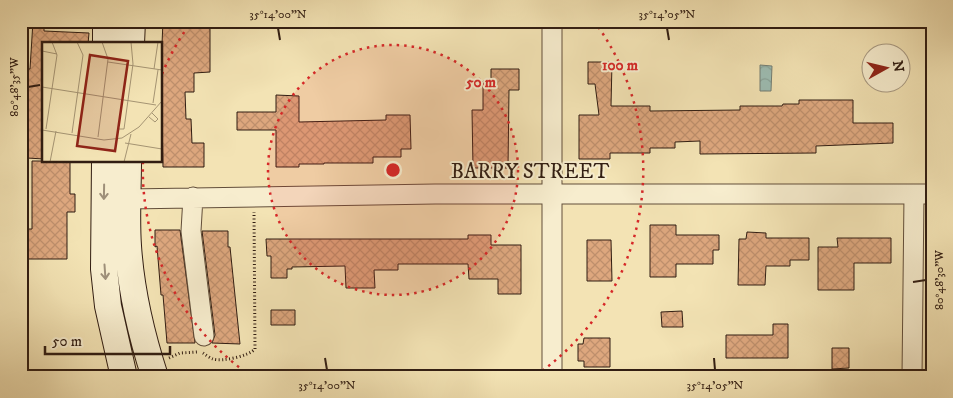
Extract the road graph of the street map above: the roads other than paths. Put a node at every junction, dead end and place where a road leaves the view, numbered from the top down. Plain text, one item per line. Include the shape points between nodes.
1 (106, 21) edge
2 (132, 21) edge
3 (552, 21) edge
4 (106, 42) edge
5 (131, 42) edge
6 (105, 162) edge
7 (128, 162) edge
8 (552, 195) junction
9 (923, 195) edge
10 (193, 197) junction
11 (128, 199) junction
12 (204, 336) dead end
13 (160, 368) edge
14 (124, 377) edge
15 (552, 377) edge
16 (912, 377) edge

1 - 4 main road
2 - 5 main road
3 - 8 street
6 -> 14 main road via 104,269 108,306
7 - 11 main road
8 - 9 street, BARRY STREET
8 - 10 street, BARRY STREET
8 - 15 street
9 - 16 street
10 - 11 street, BARRY STREET
10 - 12 street via 191,231
11 - 13 main road via 131,276 140,327

